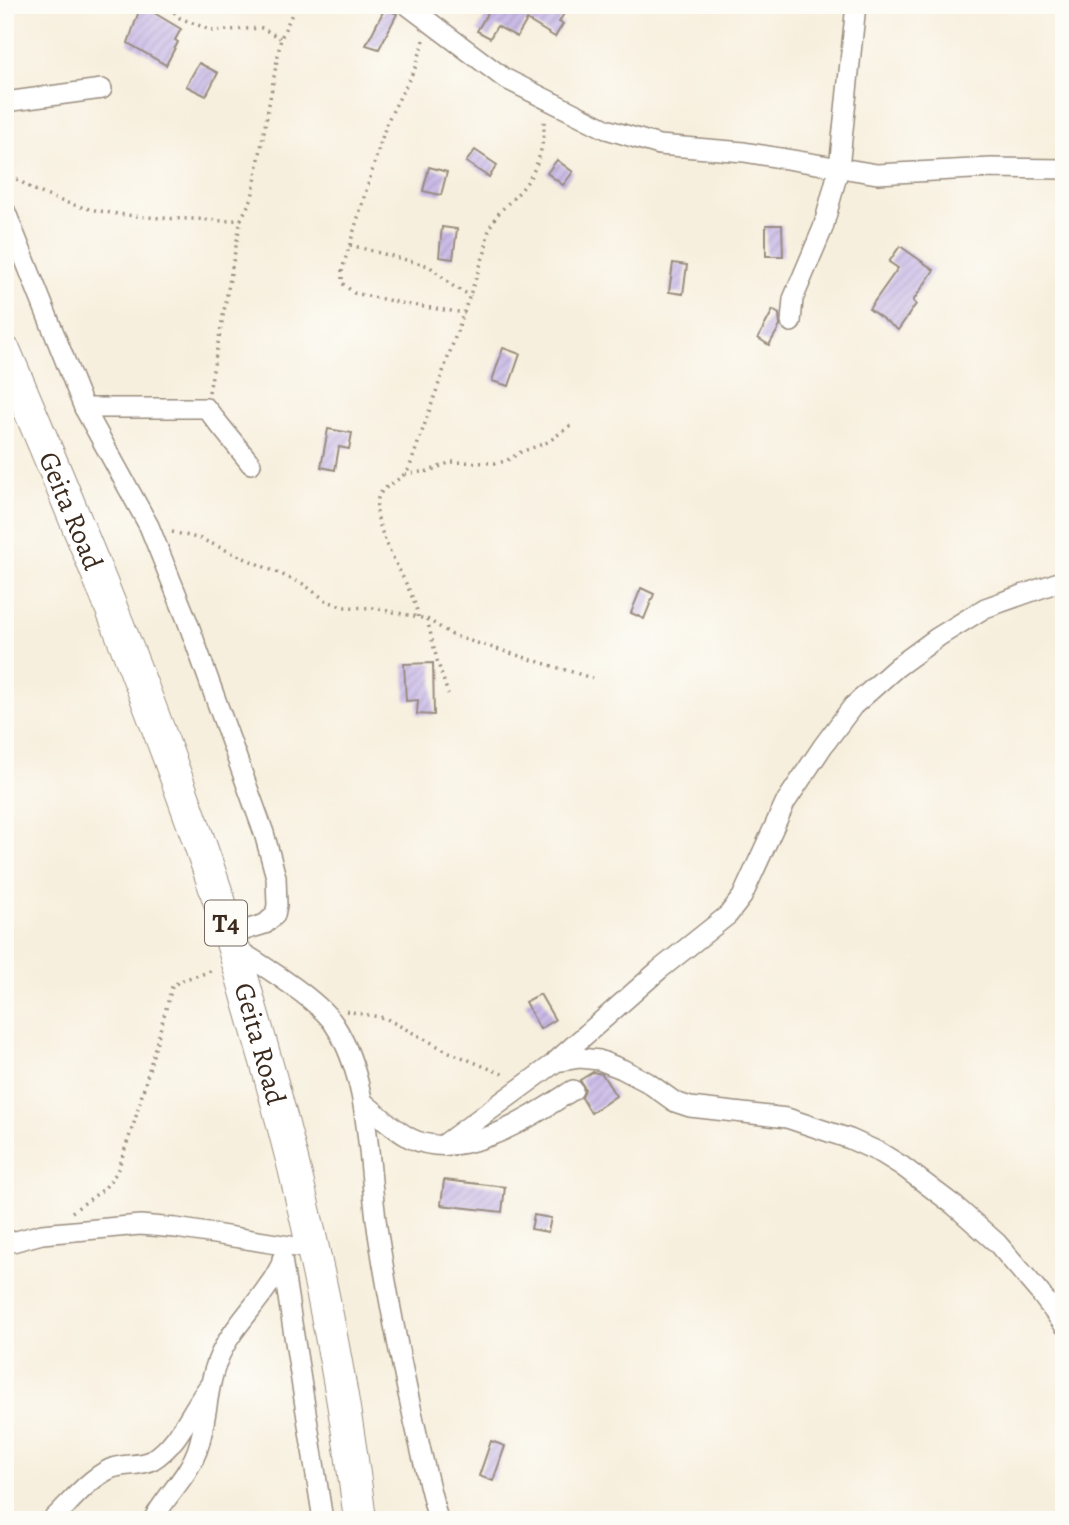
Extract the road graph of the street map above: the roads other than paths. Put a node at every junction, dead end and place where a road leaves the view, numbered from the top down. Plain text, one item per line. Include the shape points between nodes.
1 (407, 5) edge
2 (856, 5) edge
3 (102, 89) dead end
4 (5, 102) edge
5 (839, 168) junction
6 (1064, 169) edge
7 (5, 209) edge
8 (791, 323) dead end
9 (5, 352) edge
10 (84, 408) junction
11 (251, 464) dead end
12 (1064, 580) edge
13 (231, 941) junction
14 (555, 1062) junction
15 (573, 1090) dead end
16 (363, 1102) junction
17 (443, 1145) junction
18 (5, 1244) edge
19 (315, 1250) junction
20 (280, 1253) junction
21 (1064, 1325) edge
22 (209, 1386) junction
23 (52, 1520) edge
24 (153, 1520) edge
25 (323, 1520) edge
26 (360, 1520) edge
27 (438, 1520) edge

1 - 5 street via 504,78 606,128 659,145 744,152
2 - 5 street
3 - 4 street
5 - 6 street via 877,174 991,167
5 - 8 street via 823,228 793,299
7 - 10 street
9 - 13 highway, Geita Road / T4 via 180,786
10 - 11 street via 206,408
10 - 13 street via 149,526 264,833 276,877 275,915
12 - 14 street via 985,608 897,667 853,706 785,803 742,897 727,915
13 - 16 street via 333,1021
13 - 19 highway, Geita Road / T4 via 284,1119
14 - 17 street
14 - 21 street via 599,1060 690,1107 787,1118 881,1153 955,1206 997,1244
15 - 17 street via 492,1136
16 - 17 street via 410,1138
16 - 27 street via 388,1299
18 - 20 street via 42,1234 140,1225 176,1228
19 - 20 street
19 - 26 highway, Geita Road / T4
20 - 22 street via 270,1284 230,1336
20 - 25 street
22 - 23 street via 169,1446 140,1464 109,1469
22 - 24 street via 196,1453

